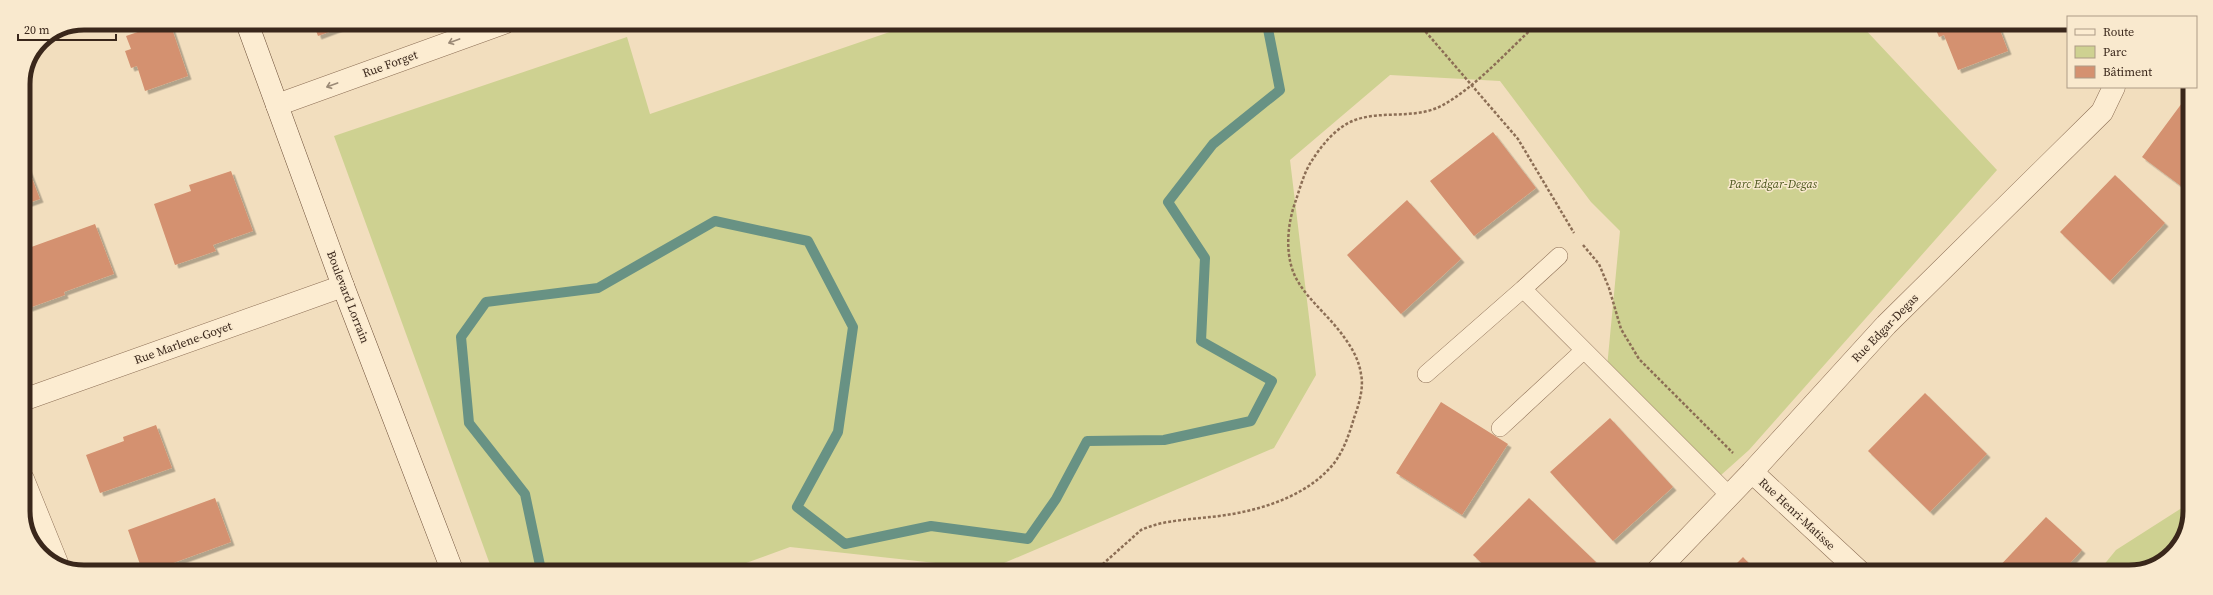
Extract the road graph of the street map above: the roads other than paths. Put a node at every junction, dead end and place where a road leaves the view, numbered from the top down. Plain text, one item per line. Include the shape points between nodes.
1 (250, 30) edge
2 (485, 30) edge
3 (2114, 88) edge
4 (277, 105) junction
5 (1559, 256) dead end
6 (343, 286) junction
7 (1523, 289) junction
8 (1583, 351) junction
9 (1426, 374) dead end
10 (30, 398) edge
11 (1500, 428) dead end
12 (1752, 472) junction
13 (1729, 495) junction
14 (30, 496) edge
15 (54, 556) edge
16 (450, 565) edge
17 (1663, 565) edge
18 (1852, 565) edge

1 - 4 street, Boulevard Lorrain
2 -> 4 street, Rue Forget
3 - 12 street, Rue Edgar-Degas via 2102,112 1886,325
4 - 6 street, Boulevard Lorrain
5 - 7 lane
6 - 10 street, Rue Marlene-Goyet
6 - 16 street, Boulevard Lorrain
7 - 8 lane
7 - 9 lane
8 - 11 lane
8 - 13 lane
12 - 13 street, Rue Edgar-Degas
12 - 18 street, Rue Henri-Matisse
13 - 17 street, Rue Edgar-Degas
14 - 15 street

